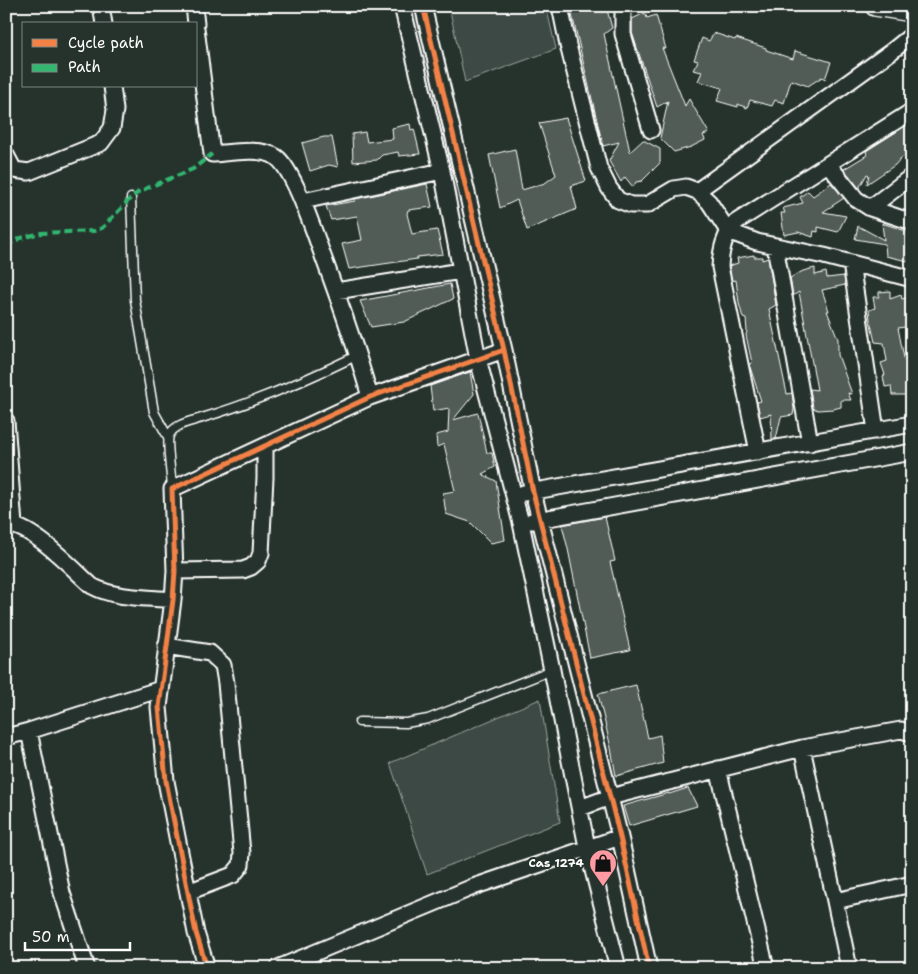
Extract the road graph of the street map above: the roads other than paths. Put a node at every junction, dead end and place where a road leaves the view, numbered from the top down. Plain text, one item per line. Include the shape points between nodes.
1 (102, 6) edge
2 (194, 6) edge
3 (402, 6) edge
4 (423, 6) edge
5 (560, 6) edge
6 (623, 6) edge
7 (875, 6) edge
8 (912, 12) edge
9 (104, 22) edge
10 (196, 22) edge
11 (912, 36) edge
12 (198, 44) edge
13 (112, 88) edge
14 (912, 111) edge
15 (651, 130) dead end
16 (6, 154) edge
17 (828, 164) junction
18 (442, 171) junction
19 (912, 176) edge
20 (697, 191) junction
21 (131, 198) dead end
22 (303, 201) junction
23 (870, 208) junction
24 (912, 222) edge
25 (728, 231) junction
26 (775, 246) junction
27 (851, 263) junction
28 (461, 270) junction
29 (912, 279) edge
30 (336, 291) junction
31 (504, 350) junction
32 (358, 354) junction
33 (478, 359) junction
34 (370, 397) junction
35 (6, 421) edge
36 (912, 424) edge
37 (876, 431) junction
38 (168, 437) junction
39 (810, 443) junction
40 (265, 447) junction
41 (758, 452) junction
42 (912, 452) edge
43 (172, 489) junction
44 (533, 492) junction
45 (514, 495) junction
46 (540, 520) junction
47 (521, 523) junction
48 (10, 525) edge
49 (175, 571) junction
50 (173, 600) junction
51 (166, 646) junction
52 (552, 670) junction
53 (161, 688) junction
54 (359, 722) dead end
55 (29, 731) junction
56 (912, 733) edge
57 (6, 736) edge
58 (802, 748) junction
59 (718, 769) junction
60 (610, 797) junction
61 (580, 808) junction
62 (620, 837) junction
63 (587, 847) junction
64 (912, 884) edge
65 (188, 892) junction
66 (835, 901) junction
67 (86, 968) edge
68 (206, 968) edge
69 (278, 968) edge
70 (618, 968) edge
71 (649, 968) edge
72 (766, 968) edge
73 (849, 968) edge

1 - 9 street
2 - 10 street
3 - 18 street
4 - 31 street
5 - 20 street via 599,168 609,188 618,200 631,205 646,205 674,189 686,187
6 - 15 street via 623,34
7 - 8 street
11 - 20 street
12 - 22 street via 212,154 265,152 277,157
13 - 16 street via 115,110 112,128 101,143 29,172 14,170
14 - 17 street
17 - 23 street via 856,200
17 - 25 street via 736,222
18 - 22 street
18 - 28 street
19 - 23 street
20 - 25 street via 709,202
21 - 38 lane via 135,300 154,412
22 - 30 street
23 - 24 street
25 - 26 street
25 - 41 street via 721,249 720,267
26 - 27 street
26 - 39 street
27 - 29 street
27 - 37 street
28 - 30 street
28 - 33 street
30 - 32 street
31 - 33 street
31 - 44 street
32 - 34 street
32 - 38 lane via 310,378 182,425 172,430
33 - 34 street
33 - 45 street
34 - 40 street
35 - 48 street
36 - 37 street
37 - 39 street
38 - 43 lane
39 - 41 street
40 - 43 street
40 - 49 street via 264,509 258,561 243,570
41 - 44 street
42 - 46 street
43 - 49 street
44 - 45 street
44 - 46 street
45 - 47 street
46 - 47 street
46 - 60 street
47 - 52 street
48 - 50 street via 25,529 99,590 114,595
49 - 50 street
50 - 51 street
51 - 53 street
51 - 65 street via 210,653 223,665 242,853 241,864 233,875
52 - 54 lane via 428,720
52 - 61 street
53 - 55 street
53 - 65 street via 159,707 166,781
55 - 57 street
55 - 67 street via 62,893
56 - 58 street via 901,730
58 - 59 street
58 - 66 street
59 - 60 street
59 - 72 street
60 - 61 street
60 - 62 street
61 - 63 street
62 - 63 street
62 - 71 street
63 - 69 street via 472,887
63 - 70 street
64 - 66 street
65 - 68 street
66 - 73 street

